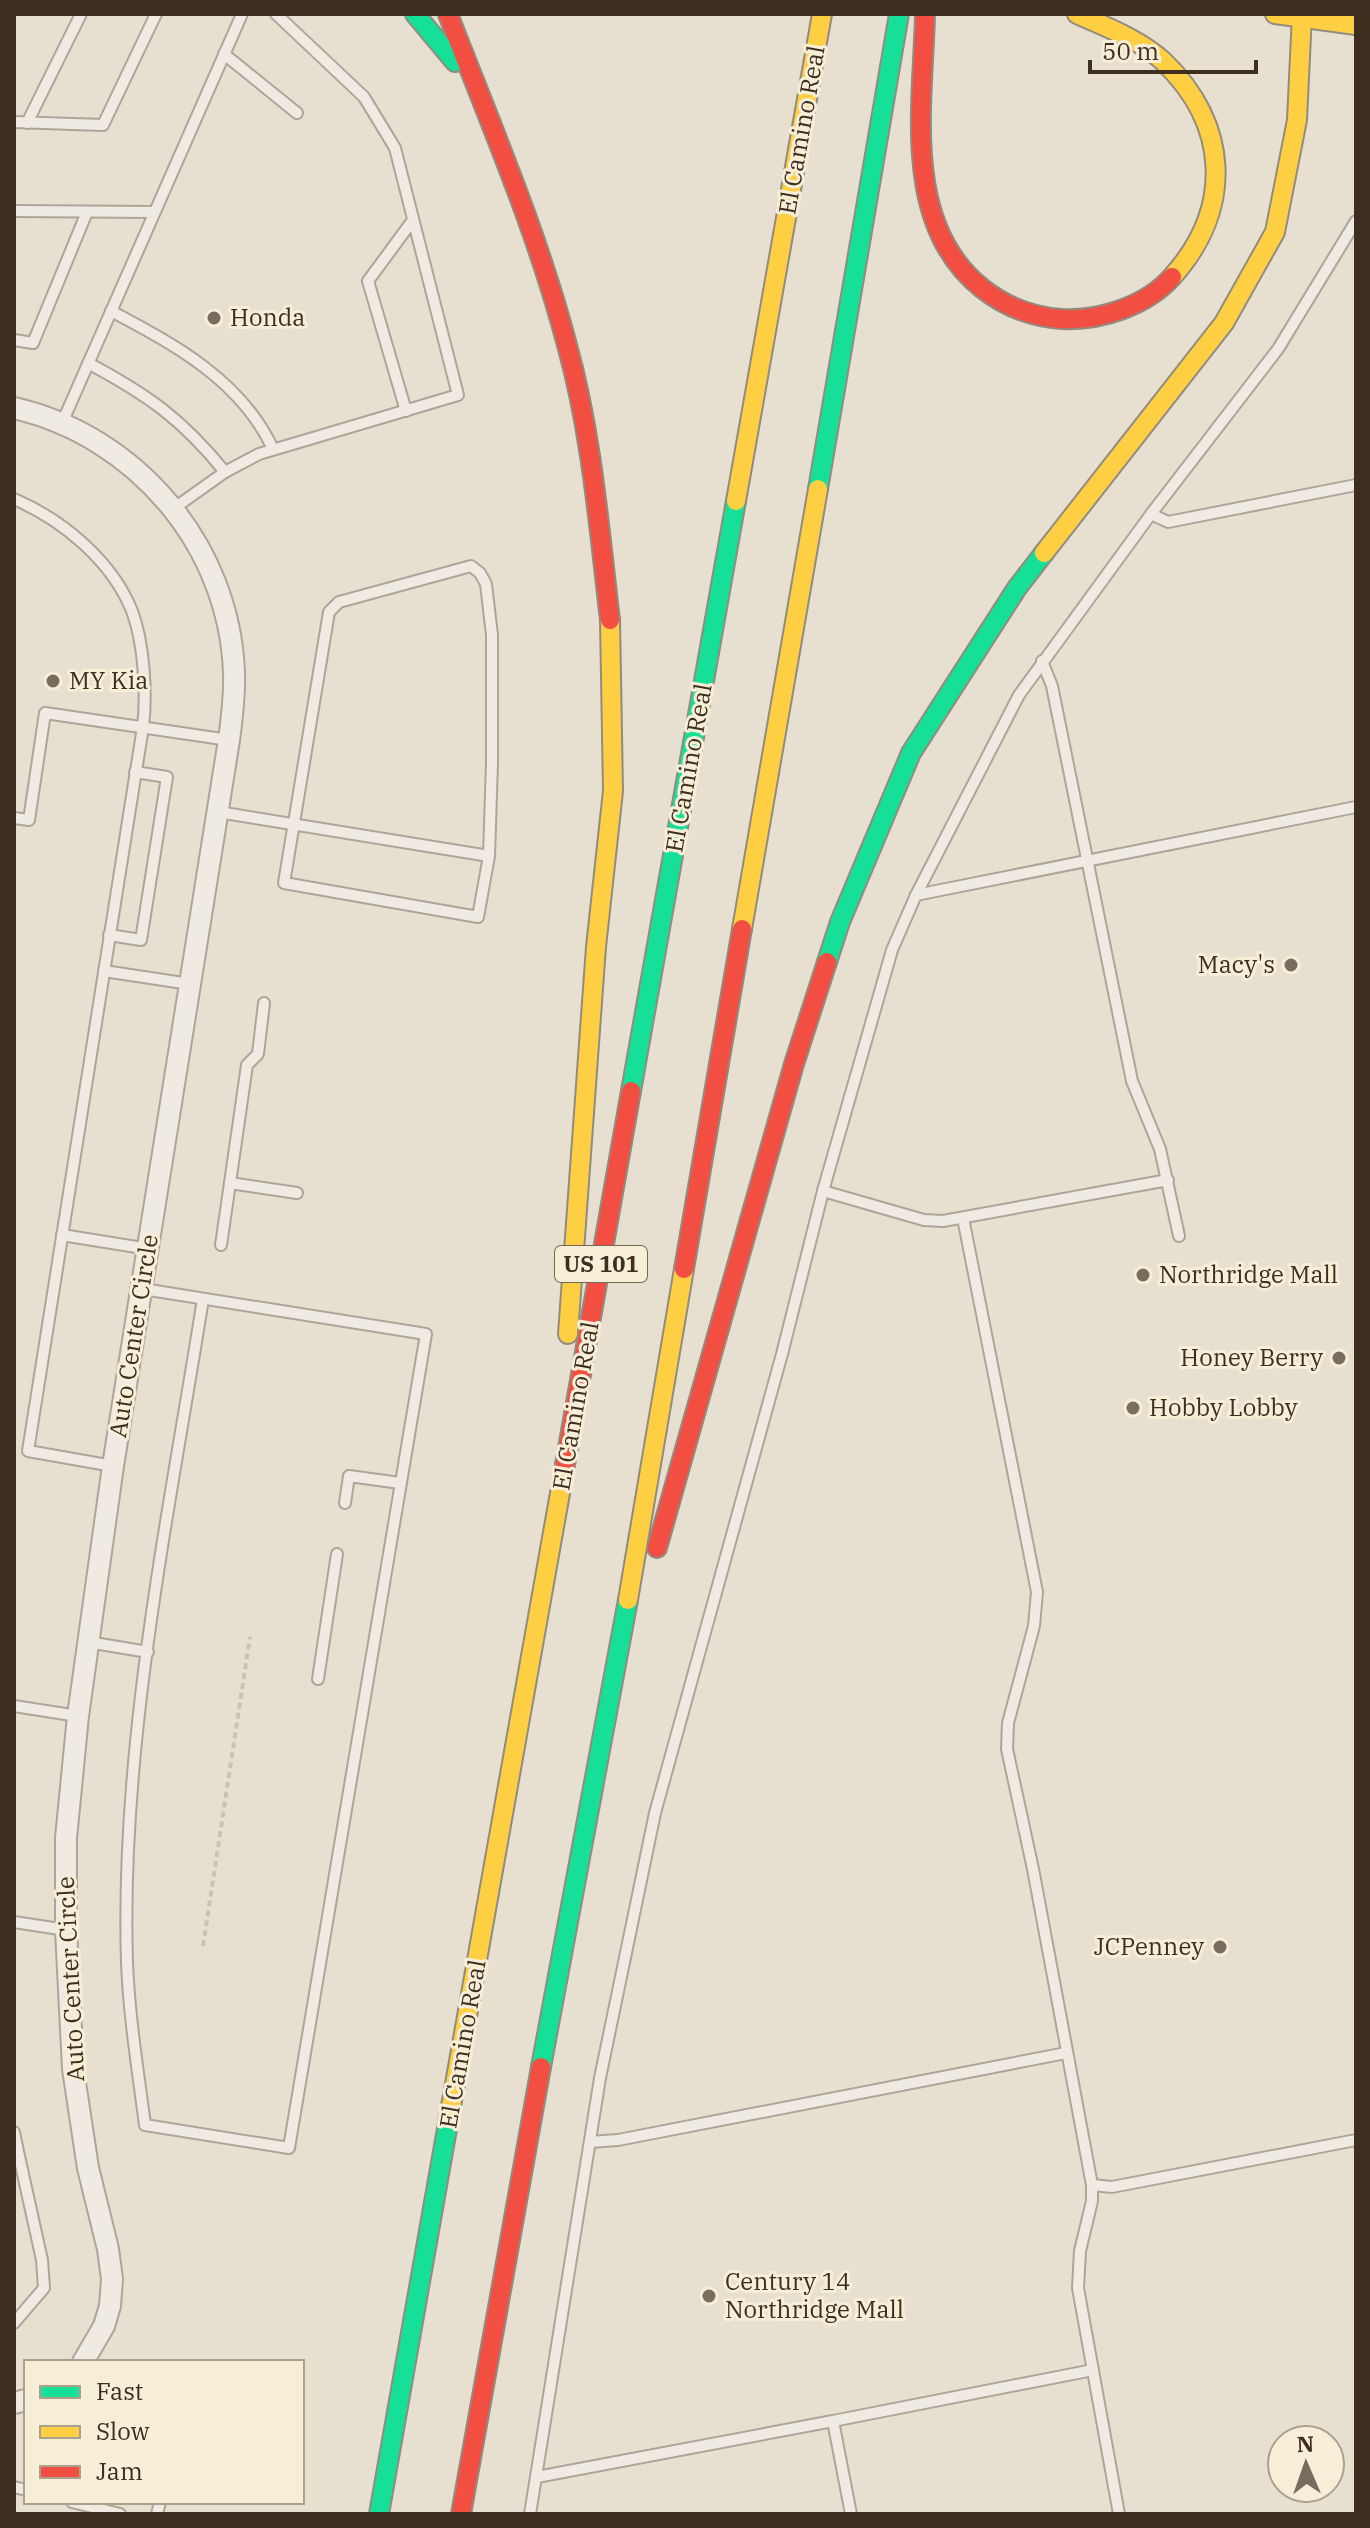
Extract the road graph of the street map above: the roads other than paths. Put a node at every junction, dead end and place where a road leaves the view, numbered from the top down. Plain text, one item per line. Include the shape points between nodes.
1 (81, 14) edge
2 (156, 14) edge
3 (242, 14) edge
4 (276, 14) edge
5 (415, 14) edge
6 (448, 14) edge
7 (822, 14) edge
8 (899, 14) edge
9 (925, 14) edge
10 (1077, 14) edge
11 (1275, 14) edge
12 (1302, 16) edge
13 (1356, 25) edge
14 (224, 54) junction
15 (481, 95) junction
16 (297, 113) dead end
17 (14, 122) edge
18 (27, 123) junction
19 (14, 211) edge
20 (87, 212) junction
21 (154, 212) junction
22 (413, 220) junction
23 (1356, 221) edge
24 (111, 311) junction
25 (14, 340) edge
26 (88, 363) junction
27 (14, 408) edge
28 (406, 411) junction
29 (62, 423) junction
30 (273, 449) junction
31 (225, 472) junction
32 (1356, 485) edge
33 (14, 499) edge
34 (173, 509) junction
35 (1151, 514) junction
36 (1042, 661) junction
37 (143, 727) junction
38 (229, 740) junction
39 (135, 772) junction
40 (1356, 807) edge
41 (218, 812) junction
42 (14, 818) edge
43 (294, 824) junction
44 (489, 856) junction
45 (1089, 860) junction
46 (916, 895) junction
47 (109, 935) junction
48 (104, 971) junction
49 (190, 984) junction
50 (264, 1003) dead end
51 (1168, 1180) junction
52 (230, 1183) junction
53 (823, 1191) junction
54 (297, 1193) dead end
55 (963, 1218) junction
56 (62, 1235) junction
57 (1179, 1236) dead end
58 (221, 1245) dead end
59 (149, 1249) junction
60 (143, 1289) junction
61 (203, 1299) junction
62 (28, 1451) junction
63 (14, 1453) edge
64 (113, 1466) junction
65 (400, 1483) junction
66 (345, 1503) dead end
67 (554, 1529) junction
68 (337, 1554) dead end
69 (88, 1642) junction
70 (148, 1652) junction
71 (318, 1679) dead end
72 (14, 1706) edge
73 (78, 1716) junction
74 (606, 1726) junction
75 (14, 1922) edge
76 (66, 1930) junction
77 (1066, 2053) junction
78 (14, 2132) edge
79 (1356, 2140) edge
80 (590, 2142) junction
81 (15, 2149) edge
82 (1092, 2185) junction
83 (14, 2323) edge
84 (84, 2360) edge
85 (1093, 2370) junction
86 (833, 2421) junction
87 (537, 2477) junction
88 (80, 2504) edge
89 (120, 2514) edge
90 (379, 2514) edge
91 (461, 2514) edge
92 (530, 2514) edge
93 (851, 2514) edge
94 (1119, 2514) edge

1 - 18 lane
2 - 18 lane via 103,125
3 - 14 lane
4 - 22 lane via 364,97 395,148
5 - 15 main road
6 - 15 main road
7 - 67 main road, El Camino Real / US 101
8 - 74 main road, US 101
9 - 10 main road via 925,170 938,232 972,281 1012,309 1058,321 1106,317 1148,300 1184,268 1209,226 1218,179 1212,133 1194,94 1163,60
11 - 12 main road
12 - 13 main road
12 - 74 main road via 1297,120 1275,232 1224,323 1017,588 911,753 840,922 794,1064
14 - 16 lane
14 - 21 lane
15 - 67 main road via 540,252 568,347 591,455 612,636 613,791 596,947
17 - 18 lane
19 - 20 lane
20 - 21 lane
20 - 25 lane via 33,343
21 - 24 lane
22 - 28 lane via 368,281
22 - 28 lane via 458,395
23 - 35 lane via 1278,349
24 - 26 lane
24 - 30 lane via 219,378 247,407
26 - 29 lane
26 - 31 lane via 174,416
27 - 29 street, Auto Center Circle
28 - 30 lane
29 - 34 street, Auto Center Circle via 124,458
30 - 31 lane
31 - 34 lane
32 - 35 lane via 1168,522
33 - 37 lane via 74,536 106,566 132,612 142,658
34 - 38 street, Auto Center Circle via 198,545 223,603 234,671
35 - 36 lane
36 - 45 lane
36 - 46 lane via 1019,695
37 - 38 lane
37 - 39 lane
37 - 42 lane via 45,713 29,820
38 - 41 street, Auto Center Circle
39 - 47 lane
39 - 47 lane via 167,777 141,940
40 - 45 lane
41 - 43 lane
41 - 49 street, Auto Center Circle
43 - 44 lane
43 - 44 lane via 284,883 478,917
43 - 44 lane via 329,612 339,602 471,566 486,584 491,620
45 - 46 lane
45 - 51 lane via 1132,1081
46 - 53 lane via 892,950
47 - 48 lane
48 - 49 lane
48 - 56 lane
49 - 59 street, Auto Center Circle
50 - 52 lane via 258,1054 247,1065
51 - 55 lane
51 - 57 lane
52 - 54 lane
52 - 58 lane
53 - 55 lane via 924,1220
53 - 80 lane via 668,1760
55 - 77 lane via 1037,1592 1007,1749
56 - 59 lane
56 - 62 lane
59 - 60 street, Auto Center Circle
60 - 61 lane
60 - 64 street, Auto Center Circle
61 - 65 lane via 426,1334
61 - 70 lane
62 - 63 lane
62 - 64 lane
64 - 69 street, Auto Center Circle
65 - 66 lane via 349,1476
65 - 70 lane via 289,2148 145,2125 127,1963 130,1828
67 - 90 main road, El Camino Real / US 101
68 - 71 lane
69 - 70 lane
69 - 73 street, Auto Center Circle
72 - 73 lane
73 - 76 street, Auto Center Circle via 66,1838
74 - 91 main road, US 101
75 - 76 lane
76 - 84 street, Auto Center Circle via 73,2069 112,2279 104,2326
77 - 80 lane
77 - 82 lane
78 - 81 lane
79 - 82 lane via 1112,2187
80 - 87 lane
81 - 83 lane via 44,2288
82 - 85 lane via 1078,2288
85 - 86 lane
85 - 94 lane
86 - 87 lane
86 - 93 lane
87 - 92 lane
88 - 89 lane

